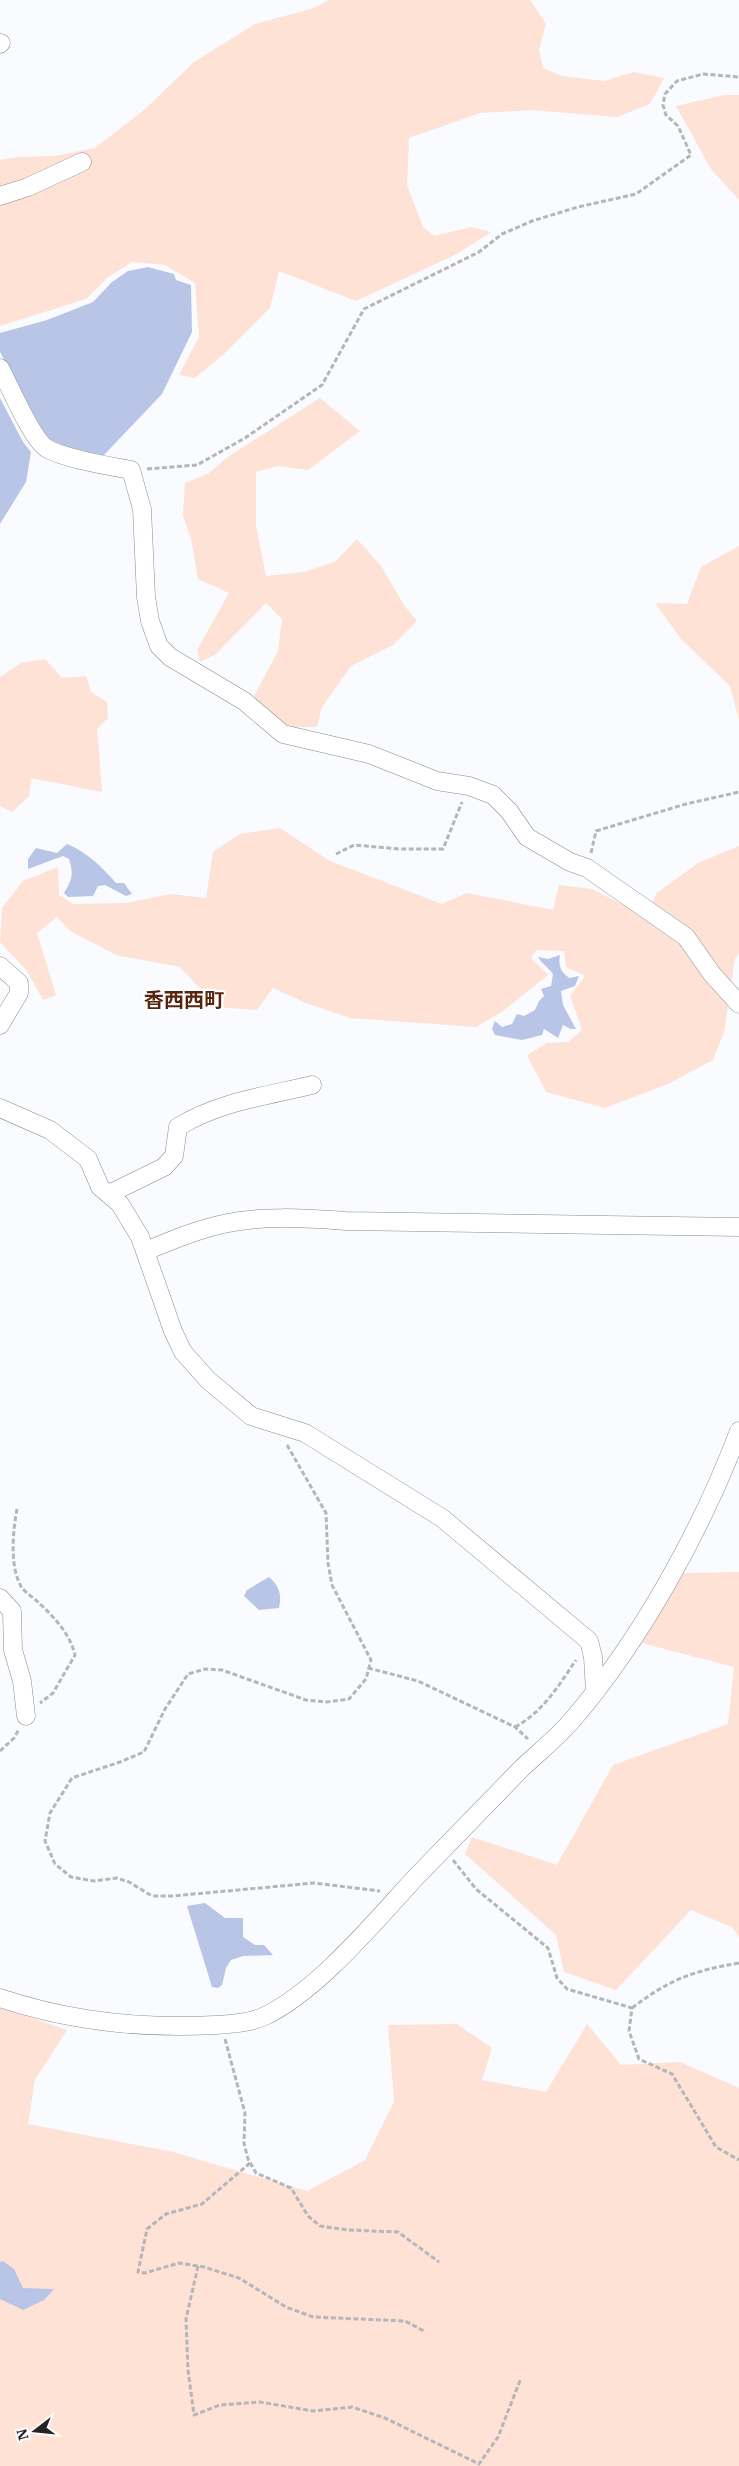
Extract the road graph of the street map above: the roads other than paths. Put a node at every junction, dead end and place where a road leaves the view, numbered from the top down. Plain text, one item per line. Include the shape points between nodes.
1 (82, 162) dead end
2 (0, 196) edge
3 (0, 368) edge
4 (0, 966) edge
5 (739, 1004) edge
6 (0, 1025) edge
7 (312, 1085) dead end
8 (0, 1108) edge
9 (109, 1194) junction
10 (739, 1226) edge
11 (146, 1251) junction
12 (739, 1431) edge
13 (0, 1598) edge
14 (595, 1692) junction
15 (26, 1716) road end
16 (0, 1998) edge

1 - 2 street
3 - 5 street via 45,448 99,465 131,470 142,509 150,621 159,646 170,657 244,701 283,734 369,754 437,781 469,786 493,795 527,837 587,868 686,937 712,974
4 - 6 street via 19,983 19,993
7 - 9 street via 219,1107 195,1116 178,1127 174,1156 164,1167
8 - 9 street via 50,1130 88,1159 100,1187
9 - 11 street via 120,1204
10 - 11 street via 294,1218 219,1225 180,1236
11 - 14 street via 182,1352 208,1380 251,1416 305,1433 442,1518 589,1641 594,1657
12 - 14 street via 723,1474 651,1611
13 - 15 street via 12,1611 13,1650 22,1681
14 - 16 street via 572,1720 330,1968 290,2001 264,2017 238,2024 184,2027 128,2024 73,2017

